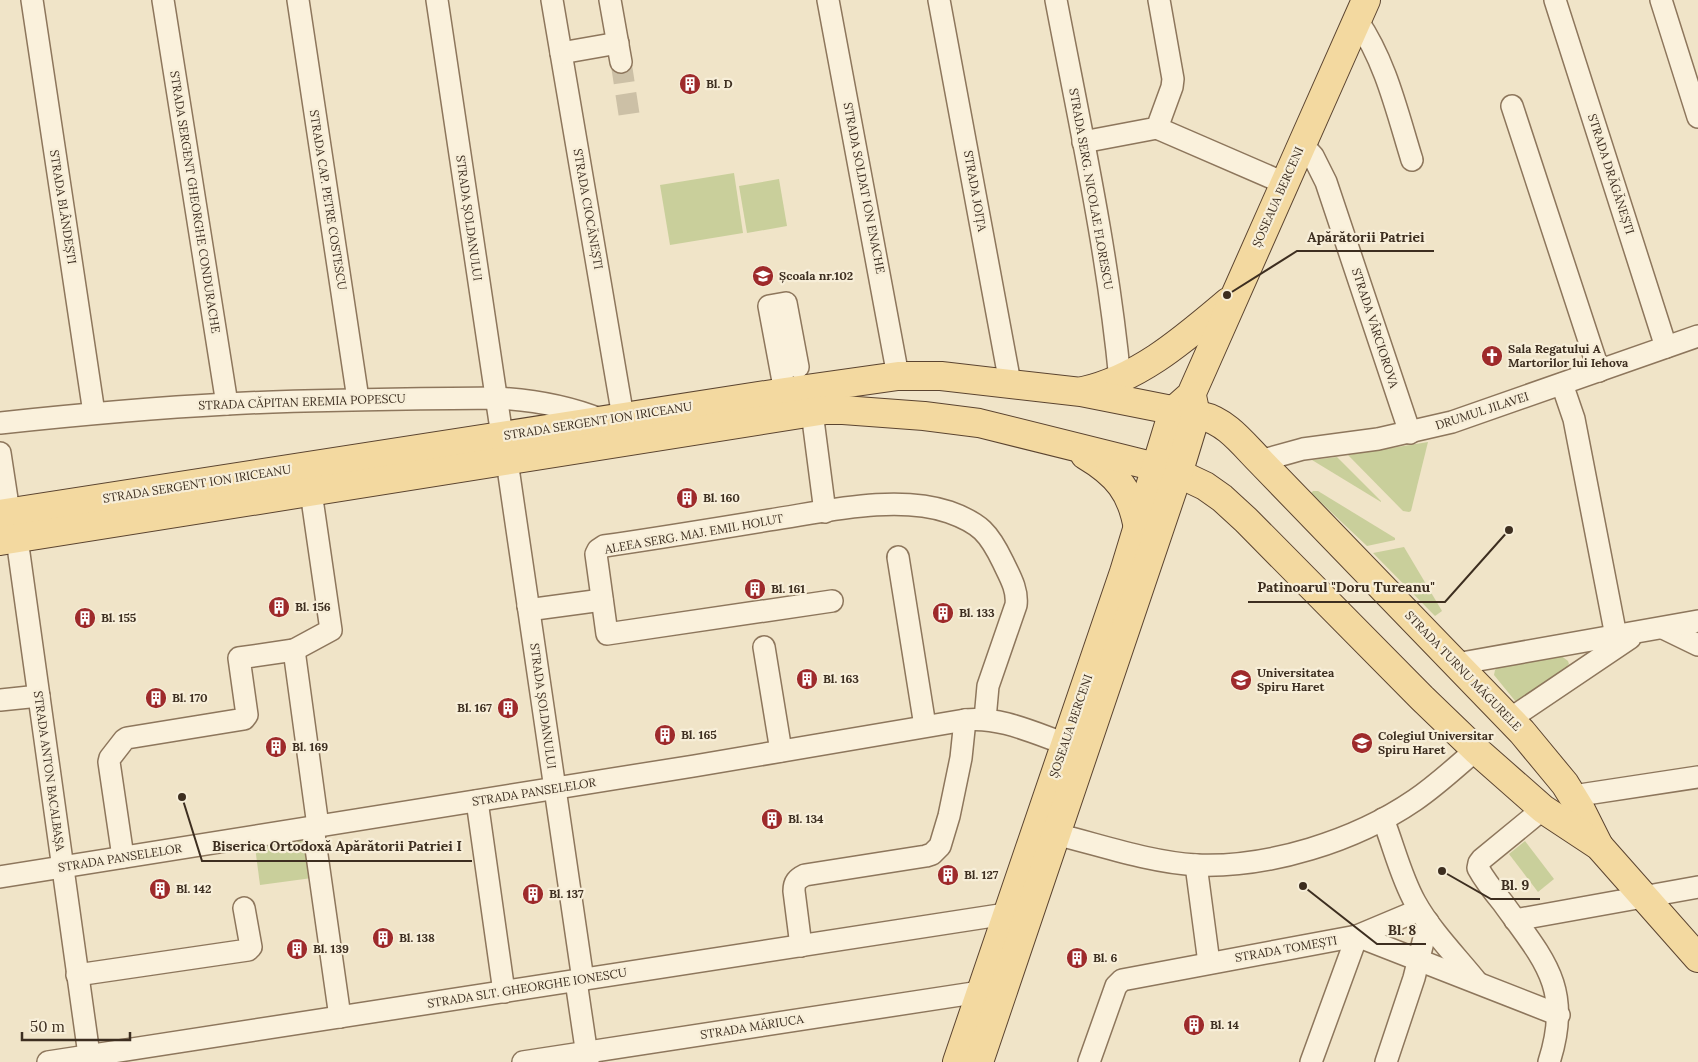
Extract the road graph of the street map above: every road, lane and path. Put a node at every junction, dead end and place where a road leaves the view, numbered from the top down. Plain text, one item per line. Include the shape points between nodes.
1 (32, 0) edge
2 (162, 0) edge
3 (298, 0) edge
4 (437, 0) edge
5 (552, 0) edge
6 (610, 0) edge
7 (828, 0) edge
8 (939, 0) edge
9 (1056, 0) edge
10 (1159, 0) edge
11 (1555, 0) edge
12 (1661, 0) edge
13 (1362, 10) edge
14 (561, 53) junction
15 (1512, 106) dead end
16 (1698, 117) edge
17 (1157, 128) junction
18 (1083, 142) junction
19 (1302, 144) junction
20 (1412, 160) dead end
21 (1284, 183) junction
22 (1233, 298) junction
23 (1698, 336) edge
24 (1666, 347) junction
25 (798, 367) dead end
26 (1599, 371) junction
27 (898, 376) junction
28 (1120, 380) junction
29 (1010, 383) junction
30 (1562, 384) junction
31 (785, 392) junction
32 (1081, 392) junction
33 (496, 398) junction
34 (358, 399) junction
35 (227, 404) junction
36 (812, 412) junction
37 (94, 413) junction
38 (613, 419) junction
39 (0, 423) edge
40 (1410, 433) junction
41 (1176, 434) junction
42 (1066, 445) junction
43 (504, 449) junction
44 (0, 453) edge
45 (1260, 461) junction
46 (1213, 491) junction
47 (311, 492) junction
48 (825, 512) junction
49 (5, 513) edge
50 (1138, 529) junction
51 (9, 540) edge
52 (898, 557) dead end
53 (1138, 594) junction
54 (602, 600) junction
55 (832, 601) dead end
56 (528, 606) junction
57 (1698, 622) edge
58 (1655, 629) junction
59 (1616, 636) junction
60 (1574, 643) junction
61 (1698, 645) edge
62 (764, 647) dead end
63 (294, 650) junction
64 (1456, 664) junction
65 (1585, 667) junction
66 (39, 696) junction
67 (0, 700) edge
68 (975, 720) junction
69 (1510, 720) junction
70 (925, 726) junction
71 (1075, 748) junction
72 (1476, 750) junction
73 (781, 751) junction
74 (1698, 777) edge
75 (555, 788) junction
76 (1574, 796) junction
77 (476, 801) junction
78 (1543, 809) junction
79 (1383, 819) junction
80 (315, 827) junction
81 (1055, 834) junction
82 (1599, 846) junction
83 (123, 858) junction
84 (1196, 865) junction
85 (62, 867) junction
86 (0, 877) edge
87 (1698, 887) edge
88 (1644, 896) junction
89 (244, 908) dead end
90 (1006, 914) junction
91 (1424, 916) junction
92 (1515, 920) junction
93 (1357, 936) junction
94 (801, 946) junction
95 (1698, 958) edge
96 (1419, 961) junction
97 (1209, 963) junction
98 (77, 975) junction
99 (579, 980) junction
100 (1478, 984) junction
101 (504, 992) junction
102 (980, 992) junction
103 (1559, 1015) junction
104 (340, 1017) junction
105 (587, 1057) edge
106 (89, 1059) edge
107 (48, 1062) edge
108 (523, 1062) edge
109 (957, 1062) edge
110 (979, 1062) edge
111 (1089, 1062) edge
112 (1311, 1062) edge
113 (1386, 1062) edge
114 (1549, 1062) edge

1 - 37 street, STRADA BLÂNDEȘTI
2 - 35 street, STRADA SERGENT GHEORGHE CONDURACHE
3 - 34 street, STRADA CAP. PETRE COSTESCU
4 - 33 street, STRADA ȘOLDANULUI
5 - 14 street, STRADA CIOCĂNEȘTI
6 - 14 street via 619,53
7 - 27 street, STRADA SOLDAT ION ENACHE
8 - 29 street, STRADA JOIȚA
9 - 18 street, STRADA SERG. NICOLAE FLORESCU
10 - 17 street via 1173,79
11 - 24 street, STRADA DRĂGĂNEȘTI
12 - 16 street
13 - 19 main road, ȘOSEAUA BERCENI
13 - 20 street via 1367,34 1380,58
14 - 38 street, STRADA CIOCĂNEȘTI
15 - 26 street
17 - 18 street
17 - 21 street
18 - 28 street, STRADA SERG. NICOLAE FLORESCU via 1110,285
19 - 21 main road, ȘOSEAUA BERCENI
19 - 40 street, STRADA VÂRCIOROVA via 1313,156 1326,182
21 - 22 main road, ȘOSEAUA BERCENI
22 - 28 main road via 1164,353
22 - 41 main road, ȘOSEAUA BERCENI
23 - 24 street, DRUMUL JILAVEI
24 - 26 street, DRUMUL JILAVEI
25 - 31 street via 786,303 769,306
26 - 30 street, DRUMUL JILAVEI
27 - 29 main road, STRADA SERGENT ION IRICEANU via 941,376
27 - 31 main road, STRADA SERGENT ION IRICEANU
28 - 32 main road
29 - 32 main road, STRADA SERGENT ION IRICEANU
30 - 40 street, DRUMUL JILAVEI
30 - 59 street via 1574,419
31 - 38 main road, STRADA SERGENT ION IRICEANU
32 - 41 main road, STRADA SERGENT ION IRICEANU
33 - 34 street, STRADA CĂPITAN EREMIA POPESCU
33 - 38 street, STRADA CĂPITAN EREMIA POPESCU via 561,407
33 - 43 street, STRADA ȘOLDANULUI
34 - 35 street, STRADA CĂPITAN EREMIA POPESCU
35 - 37 street, STRADA CĂPITAN EREMIA POPESCU
36 - 42 main road, STRADA SERGENT ION IRICEANU via 843,410 953,419
36 - 43 main road, STRADA SERGENT ION IRICEANU
36 - 48 street
37 - 39 street, STRADA CĂPITAN EREMIA POPESCU
38 - 43 main road, STRADA SERGENT ION IRICEANU
40 - 45 street, DRUMUL JILAVEI via 1303,449
41 - 42 main road, STRADA SERGENT ION IRICEANU
41 - 45 main road, STRADA TURNU MĂGURELE via 1211,418
41 - 46 main road, STRADA TURNU MĂGURELE via 1196,481
41 - 50 main road, ȘOSEAUA BERCENI
41 - 53 main road, ȘOSEAUA BERCENI
42 - 50 main road via 1100,465 1122,485 1132,503
43 - 47 main road, STRADA SERGENT ION IRICEANU
43 - 49 main road, STRADA SERGENT ION IRICEANU
43 - 56 street, STRADA ȘOLDANULUI
44 - 49 street
45 - 64 main road, STRADA TURNU MĂGURELE
46 - 53 main road via 1197,493 1187,503 1150,578
46 - 72 main road, STRADA TURNU MĂGURELE
47 - 51 main road, STRADA SERGENT ION IRICEANU
47 - 63 street via 331,630
48 - 54 street, ALEEA SERG. MAJ. EMIL HOLUT via 602,547 596,557
48 - 68 street via 875,505 919,506 949,512 986,533 1013,584 1017,600
50 - 71 main road, ȘOSEAUA BERCENI
51 - 66 street, STRADA ANTON BACALBAȘA
52 - 70 street
53 - 71 main road, ȘOSEAUA BERCENI
54 - 55 street via 607,634
54 - 56 street via 535,609
56 - 75 street, STRADA ȘOLDANULUI
57 - 58 street
58 - 59 street
58 - 61 street
58 - 65 street via 1624,641
59 - 60 street
60 - 64 street
60 - 65 street
62 - 73 street
63 - 80 street
63 - 83 street via 239,658 244,719 127,738 110,758
64 - 69 main road, STRADA TURNU MĂGURELE
65 - 69 street
66 - 67 street
66 - 85 street, STRADA ANTON BACALBAȘA
68 - 70 street, STRADA PANSELELOR
68 - 71 street, STRADA PANSELELOR
68 - 94 street via 961,758 940,846 926,856 798,878 794,891
69 - 76 main road, STRADA TURNU MĂGURELE
70 - 73 street, STRADA PANSELELOR
71 - 81 main road, ȘOSEAUA BERCENI
71 - 90 main road, ȘOSEAUA BERCENI
72 - 78 main road, STRADA TURNU MĂGURELE
72 - 79 street via 1435,786
73 - 75 street, STRADA PANSELELOR
74 - 76 street
75 - 77 street, STRADA PANSELELOR
75 - 99 street, STRADA ȘOLDANULUI
76 - 82 main road, STRADA TURNU MĂGURELE
77 - 80 street, STRADA PANSELELOR
77 - 101 street
78 - 82 main road, STRADA TURNU MĂGURELE
78 - 92 street via 1479,863 1481,874
79 - 84 street via 1298,852 1241,862
79 - 91 street via 1408,888
80 - 83 street, STRADA PANSELELOR
80 - 104 street
81 - 84 street via 1146,857
81 - 110 main road, ȘOSEAUA BERCENI
82 - 88 main road, STRADA TURNU MĂGURELE
83 - 85 street, STRADA PANSELELOR
84 - 97 street
85 - 86 street, STRADA PANSELELOR
85 - 98 street, STRADA ANTON BACALBAȘA
87 - 88 street
88 - 92 street
88 - 95 main road, STRADA TURNU MĂGURELE
89 - 98 street via 251,947 248,950
90 - 94 street, STRADA SLT. GHEORGHE IONESCU
90 - 102 main road, ȘOSEAUA BERCENI
91 - 93 street, STRADA TOMEȘTI
91 - 96 street
91 - 100 street
92 - 103 street via 1547,967 1554,983
93 - 96 street
93 - 97 street, STRADA TOMEȘTI
93 - 112 street
94 - 99 street, STRADA SLT. GHEORGHE IONESCU
96 - 100 street
96 - 113 street
97 - 111 street, STRADA TOMEȘTI via 1119,982
98 - 106 street, STRADA ANTON BACALBAȘA
99 - 101 street, STRADA SLT. GHEORGHE IONESCU
99 - 105 street, STRADA ȘOLDANULUI
100 - 103 street
101 - 104 street, STRADA SLT. GHEORGHE IONESCU
102 - 105 street, STRADA MĂRIUCA
102 - 109 main road, ȘOSEAUA BERCENI
103 - 114 street
104 - 106 street, STRADA SLT. GHEORGHE IONESCU
105 - 108 street, STRADA MĂRIUCA
106 - 107 street, STRADA SLT. GHEORGHE IONESCU

